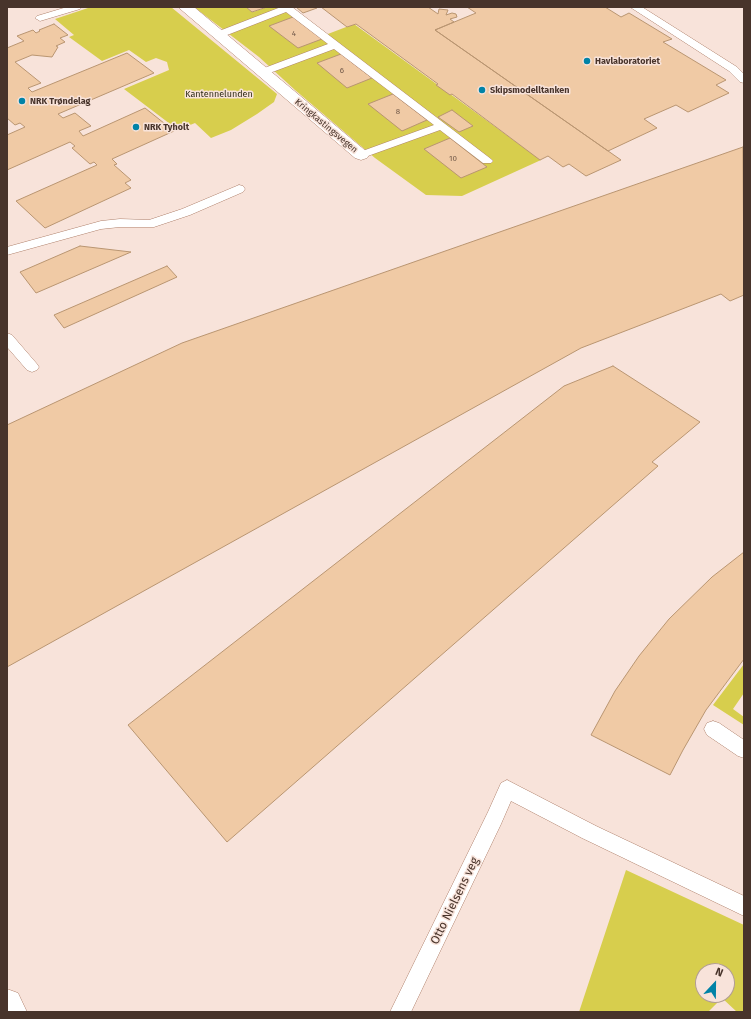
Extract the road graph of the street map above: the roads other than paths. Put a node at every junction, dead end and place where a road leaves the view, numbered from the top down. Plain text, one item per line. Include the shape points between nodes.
1 (77, 7) edge
2 (185, 7) edge
3 (635, 7) edge
4 (287, 8) edge
5 (40, 18) dead end
6 (218, 35) junction
7 (336, 45) junction
8 (263, 72) junction
9 (744, 80) edge
10 (442, 126) junction
11 (361, 155) joint
12 (487, 161) dead end
13 (239, 189) dead end
14 (7, 251) edge
15 (7, 338) edge
16 (32, 367) dead end
17 (714, 728) dead end
18 (744, 750) edge
19 (744, 906) edge
20 (7, 1004) edge
21 (12, 1012) edge
22 (400, 1012) edge

1 - 5 lane
2 - 6 street, Kringkastingsvegen
3 - 9 lane via 733,69
4 - 6 lane
4 - 7 lane
6 - 8 street, Kringkastingsvegen
7 - 8 lane
7 - 10 lane
8 - 11 street, Kringkastingsvegen
10 - 11 lane, Kringkastingsvegen
10 - 12 lane
13 - 14 lane via 186,212 150,224 101,225
15 - 16 lane
17 - 18 lane
19 - 22 lane, Otto Nielsens veg via 589,832 507,788 495,818
20 - 21 street

